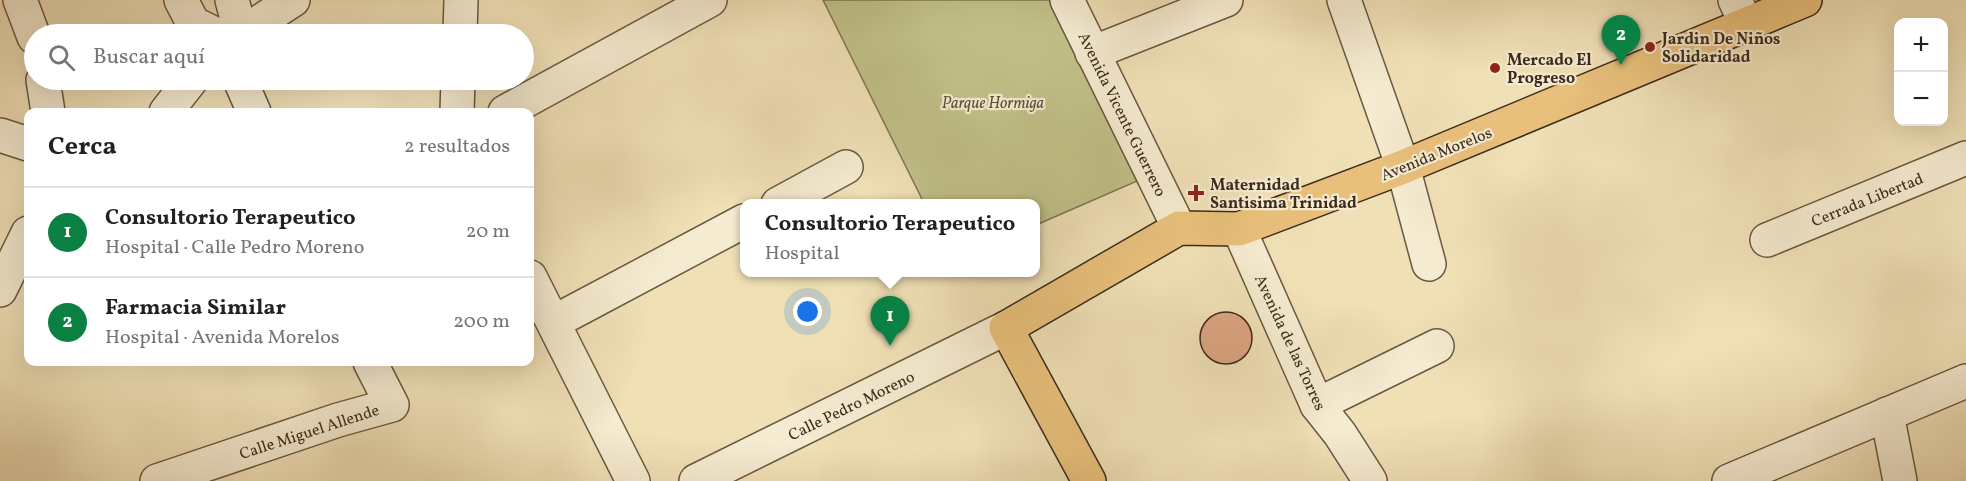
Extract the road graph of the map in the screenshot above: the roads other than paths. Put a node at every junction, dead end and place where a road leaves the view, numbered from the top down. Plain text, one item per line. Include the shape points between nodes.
1 (20, 0) edge
2 (182, 0) edge
3 (232, 0) edge
4 (293, 0) edge
5 (461, 0) edge
6 (710, 0) edge
7 (1067, 0) edge
8 (1226, 0) edge
9 (1344, 0) edge
10 (1805, 0) edge
11 (1740, 12) edge
12 (29, 24) edge
13 (196, 24) edge
14 (238, 24) edge
15 (256, 24) edge
16 (460, 24) edge
17 (1092, 53) junction
18 (45, 90) edge
19 (183, 90) edge
20 (244, 90) edge
21 (458, 90) edge
22 (47, 108) edge
23 (169, 108) edge
24 (252, 108) edge
25 (457, 108) edge
26 (512, 108) edge
27 (0, 135) edge
28 (24, 143) edge
29 (1966, 158) edge
30 (846, 167) dead end
31 (1403, 167) junction
32 (787, 199) edge
33 (740, 223) edge
34 (1179, 228) junction
35 (1239, 229) junction
36 (1767, 240) dead end
37 (24, 241) edge
38 (1429, 264) dead end
39 (534, 284) edge
40 (24, 288) edge
41 (0, 289) edge
42 (554, 322) junction
43 (1006, 328) junction
44 (1437, 346) dead end
45 (372, 366) edge
46 (1966, 381) edge
47 (1317, 405) junction
48 (1887, 414) junction
49 (157, 481) edge
50 (633, 481) edge
51 (696, 481) edge
52 (1089, 481) edge
53 (1370, 481) edge
54 (1729, 481) edge
55 (1900, 481) edge

1 - 12 street
2 - 13 street
3 - 14 street
4 - 15 street
5 - 16 street
6 - 26 street
7 - 17 street, Avenida Vicente Guerrero
8 - 17 street
9 - 31 street
10 - 11 main road, Avenida Morelos
11 - 31 main road, Avenida Morelos
17 - 34 street, Avenida Vicente Guerrero
18 - 22 street
19 - 23 street
20 - 24 street
21 - 25 street
27 - 28 street
29 - 36 street, Cerrada Libertad
30 - 32 street
31 - 35 main road, Avenida Morelos
31 - 38 street
33 - 42 street
34 - 35 main road, Avenida Morelos
34 - 43 main road
35 - 47 street, Avenida de las Torres
37 - 41 street
39 - 42 street
40 - 41 street
42 - 50 street
43 - 51 street, Calle Pedro Moreno
43 - 52 main road
44 - 47 street
45 - 49 street, Calle Miguel Allende via 392,405
46 - 48 street
47 - 53 street, Avenida de las Torres
48 - 54 street
48 - 55 street

